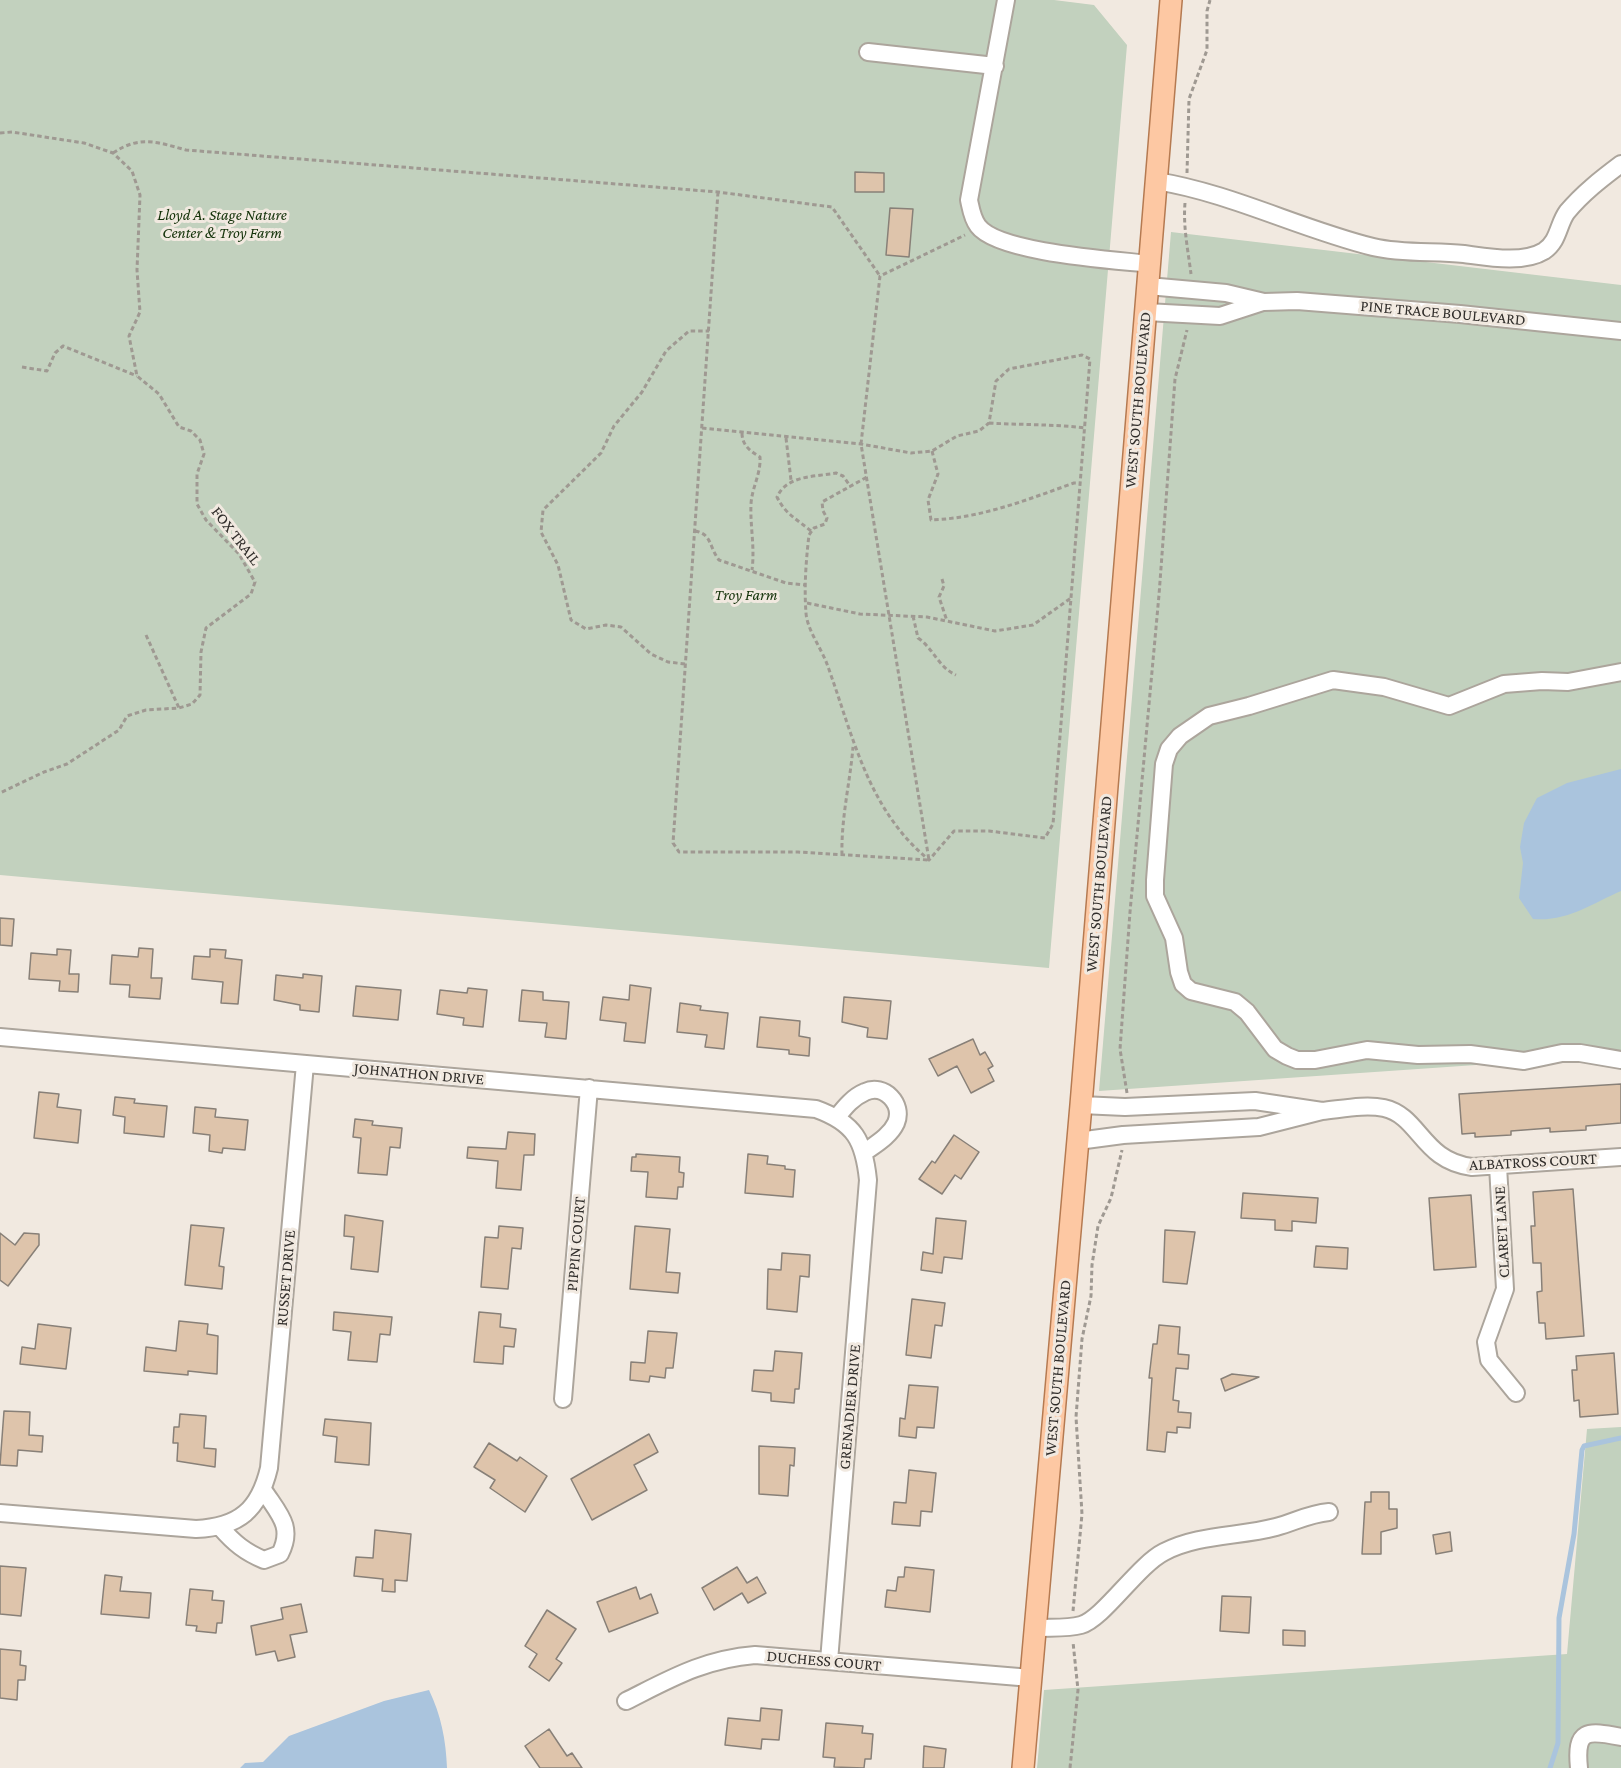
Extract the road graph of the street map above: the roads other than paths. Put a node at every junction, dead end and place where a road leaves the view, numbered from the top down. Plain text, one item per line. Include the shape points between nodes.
1 (1006, 0) edge
2 (1171, 0) edge
3 (868, 52) dead end
4 (995, 66) junction
5 (1621, 164) edge
6 (1156, 181) junction
7 (1150, 264) junction
8 (1148, 286) junction
9 (1264, 302) junction
10 (1146, 312) junction
11 (1621, 331) edge
12 (1621, 672) edge
13 (0, 1037) edge
14 (1621, 1060) edge
15 (305, 1064) junction
16 (589, 1088) junction
17 (1194, 1104) junction
18 (1081, 1105) junction
19 (1322, 1111) junction
20 (837, 1116) junction
21 (853, 1130) joint
22 (1197, 1130) junction
23 (1078, 1141) junction
24 (865, 1152) junction
25 (1621, 1157) edge
26 (1498, 1166) junction
27 (1516, 1393) dead end
28 (563, 1399) dead end
29 (264, 1491) junction
30 (1329, 1512) dead end
31 (0, 1514) edge
32 (221, 1528) junction
33 (1035, 1628) junction
34 (829, 1661) junction
35 (1031, 1678) junction
36 (626, 1701) dead end
37 (1621, 1737) edge
38 (1023, 1768) edge
39 (1578, 1768) edge

1 - 4 street
2 - 6 main road, WEST SOUTH BOULEVARD
3 - 4 street
4 - 7 street via 969,200 979,228 1012,245 1044,252
5 - 6 street via 1583,193 1544,251 1524,256 1376,248 1311,230 1187,186
6 - 7 main road, WEST SOUTH BOULEVARD
7 - 8 main road, WEST SOUTH BOULEVARD
8 - 9 street, PINE TRACE BOULEVARD via 1226,293
8 - 10 main road, WEST SOUTH BOULEVARD
9 - 10 street, PINE TRACE BOULEVARD via 1220,316
9 - 11 street, PINE TRACE BOULEVARD via 1428,311
10 - 18 main road, WEST SOUTH BOULEVARD
12 - 14 street via 1568,682 1504,684 1449,706 1384,687 1332,680 1209,716 1193,724 1169,748 1164,764 1155,880 1155,896 1174,938 1183,984 1191,991 1235,1002 1275,1049 1287,1056 1315,1060 1367,1050 1418,1055 1470,1054 1524,1061 1580,1053
13 - 15 street, JOHNATHON DRIVE
15 - 16 street, JOHNATHON DRIVE
15 - 29 street, RUSSET DRIVE
16 - 20 street, JOHNATHON DRIVE via 816,1110
16 - 28 street, PIPPIN COURT
17 - 18 street, ALBATROSS COURT
17 - 19 street, ALBATROSS COURT via 1255,1101
17 - 22 street
18 - 23 main road, WEST SOUTH BOULEVARD
19 - 22 street, ALBATROSS COURT via 1259,1126
19 - 26 street, ALBATROSS COURT via 1384,1108 1402,1116 1444,1160 1472,1167
20 - 21 street, JOHNATHON DRIVE
20 - 24 street via 867,1091 881,1090 893,1098 898,1112 896,1123
21 - 24 street, GRENADIER DRIVE
22 - 23 street, ALBATROSS COURT
23 - 33 main road, WEST SOUTH BOULEVARD
24 - 34 street, GRENADIER DRIVE via 868,1180
25 - 26 street, ALBATROSS COURT
26 - 27 street, CLARET LANE via 1505,1289 1486,1342 1489,1360
29 - 32 street via 234,1522
29 - 32 street via 285,1523 288,1539 280,1554 264,1560 234,1543
30 - 33 street via 1307,1514 1276,1527 1189,1541 1161,1553 1090,1621 1072,1627
31 - 32 street
33 - 35 main road, WEST SOUTH BOULEVARD
34 - 35 street, DUCHESS COURT
34 - 36 street, DUCHESS COURT via 755,1655 724,1658 684,1672
35 - 38 main road, WEST SOUTH BOULEVARD
37 - 39 street via 1590,1732 1583,1735 1577,1750

